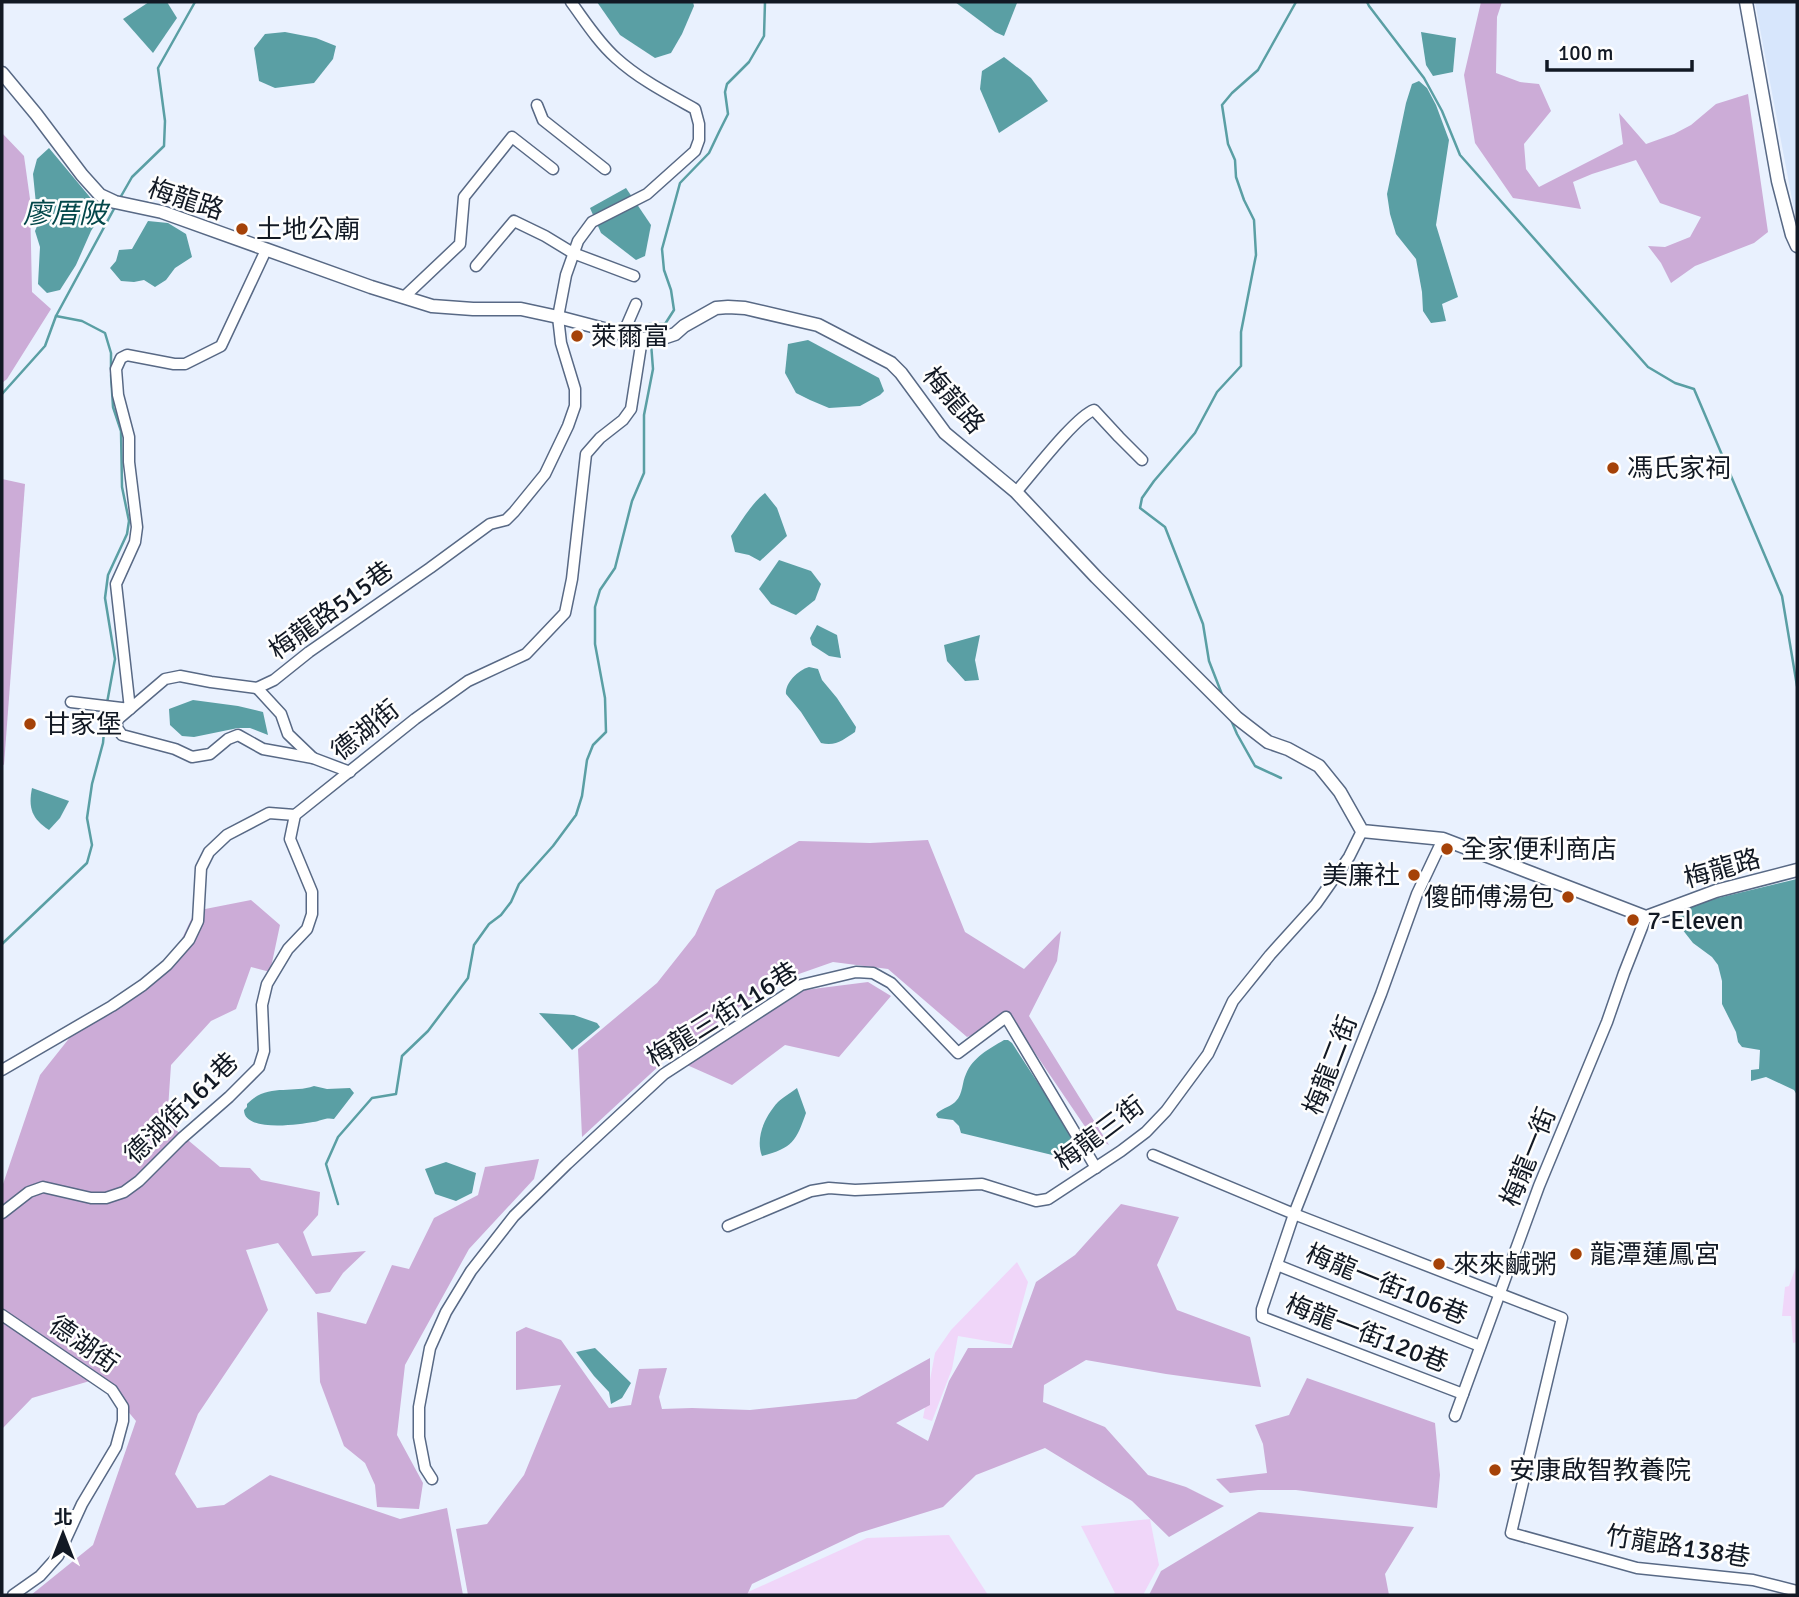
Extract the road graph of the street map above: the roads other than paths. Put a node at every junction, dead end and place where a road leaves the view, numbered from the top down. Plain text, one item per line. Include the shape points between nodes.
1 (571, 2) edge
2 (1746, 2) edge
3 (2, 74) edge
4 (537, 105) dead end
5 (553, 169) dead end
6 (605, 169) dead end
7 (1797, 246) edge
8 (266, 250) junction
9 (573, 253) junction
10 (476, 266) dead end
11 (634, 276) dead end
12 (404, 297) junction
13 (636, 304) dead end
14 (558, 317) junction
15 (623, 334) junction
16 (648, 339) junction
17 (1142, 460) dead end
18 (1016, 492) junction
19 (257, 688) junction
20 (71, 702) dead end
21 (130, 709) junction
22 (313, 758) junction
23 (350, 772) junction
24 (295, 815) junction
25 (1363, 831) junction
26 (1443, 839) junction
27 (1797, 870) edge
28 (1646, 917) junction
29 (2, 1070) edge
30 (1153, 1155) dead end
31 (1096, 1168) junction
32 (2, 1213) edge
33 (1294, 1214) junction
34 (729, 1226) dead end
35 (1277, 1265) junction
36 (1499, 1294) junction
37 (1262, 1309) joint
38 (2, 1315) edge
39 (1480, 1346) junction
40 (1463, 1394) junction
41 (1455, 1416) dead end
42 (432, 1479) dead end
43 (1797, 1591) edge
44 (13, 1595) edge

1 - 9 street, 梅龍路515巷 via 617,59 695,109 699,124 695,151 647,194 592,222
2 - 7 street via 1778,181
3 - 8 street, 梅龍路 via 100,195
4 - 6 street via 543,120
5 - 12 street via 512,137 464,197 460,244
8 - 12 street, 梅龍路
8 - 21 street via 221,346 185,364 127,355 116,369 129,437 137,527 116,584
9 - 10 street via 513,222
9 - 11 street
9 - 14 street, 梅龍路515巷
12 - 14 street, 梅龍路 via 432,306 521,309
13 - 15 street
14 - 15 street, 梅龍路
14 - 19 street, 梅龍路515巷 via 575,406 545,474 506,520 490,524
15 - 16 street, 梅龍路
16 - 18 street, 梅龍路 via 675,334 716,309 728,307 818,325 891,363 945,433
16 - 23 street, 德湖街 via 631,409 586,454 565,613 526,654 468,681
17 - 18 street via 1094,410 1069,430
18 - 25 street, 梅龍路 via 1235,715 1268,742 1319,766
19 - 21 street, 梅龍路515巷 via 173,677
19 - 22 street via 281,714 288,734
20 - 21 street
21 - 22 street via 117,720 122,735 192,757 210,754 238,735 263,749
22 - 23 street
23 - 24 street, 德湖街
24 - 29 street via 269,813 227,835 209,852 201,868 198,921 189,940 167,965 112,1006
24 - 32 street, 德湖街161巷 via 290,839 312,892 312,914 267,984 262,1005 264,1051 258,1067 124,1192 91,1198 43,1187
25 - 26 street
25 - 31 street, 梅龍三街 via 1316,904 1234,1001 1208,1054 1166,1111 1146,1132
26 - 28 street
26 - 33 street, 梅龍二街 via 1417,894
27 - 28 street, 梅龍路 via 1716,891
28 - 36 street, 梅龍一街
30 - 33 street
31 - 34 street, 梅龍三街 via 1048,1199 1036,1201 982,1184 829,1188 811,1191
31 - 42 street, 梅龍三街116巷 via 1006,1017 958,1054 891,984 873,973 856,972 801,985 664,1074 514,1216 471,1271 430,1348 419,1407 419,1437
33 - 35 street, 梅龍二街
33 - 36 street
35 - 37 street, 梅龍二街
35 - 39 street, 梅龍一街106巷
36 - 39 street, 梅龍一街
36 - 43 street, 竹龍路138巷 via 1562,1318 1511,1533 1637,1568 1753,1580
37 - 40 street, 梅龍一街120巷 via 1262,1317
38 - 44 street, 德湖街 via 112,1390 123,1407 116,1447 58,1556
39 - 40 street, 梅龍一街
40 - 41 street, 梅龍一街

